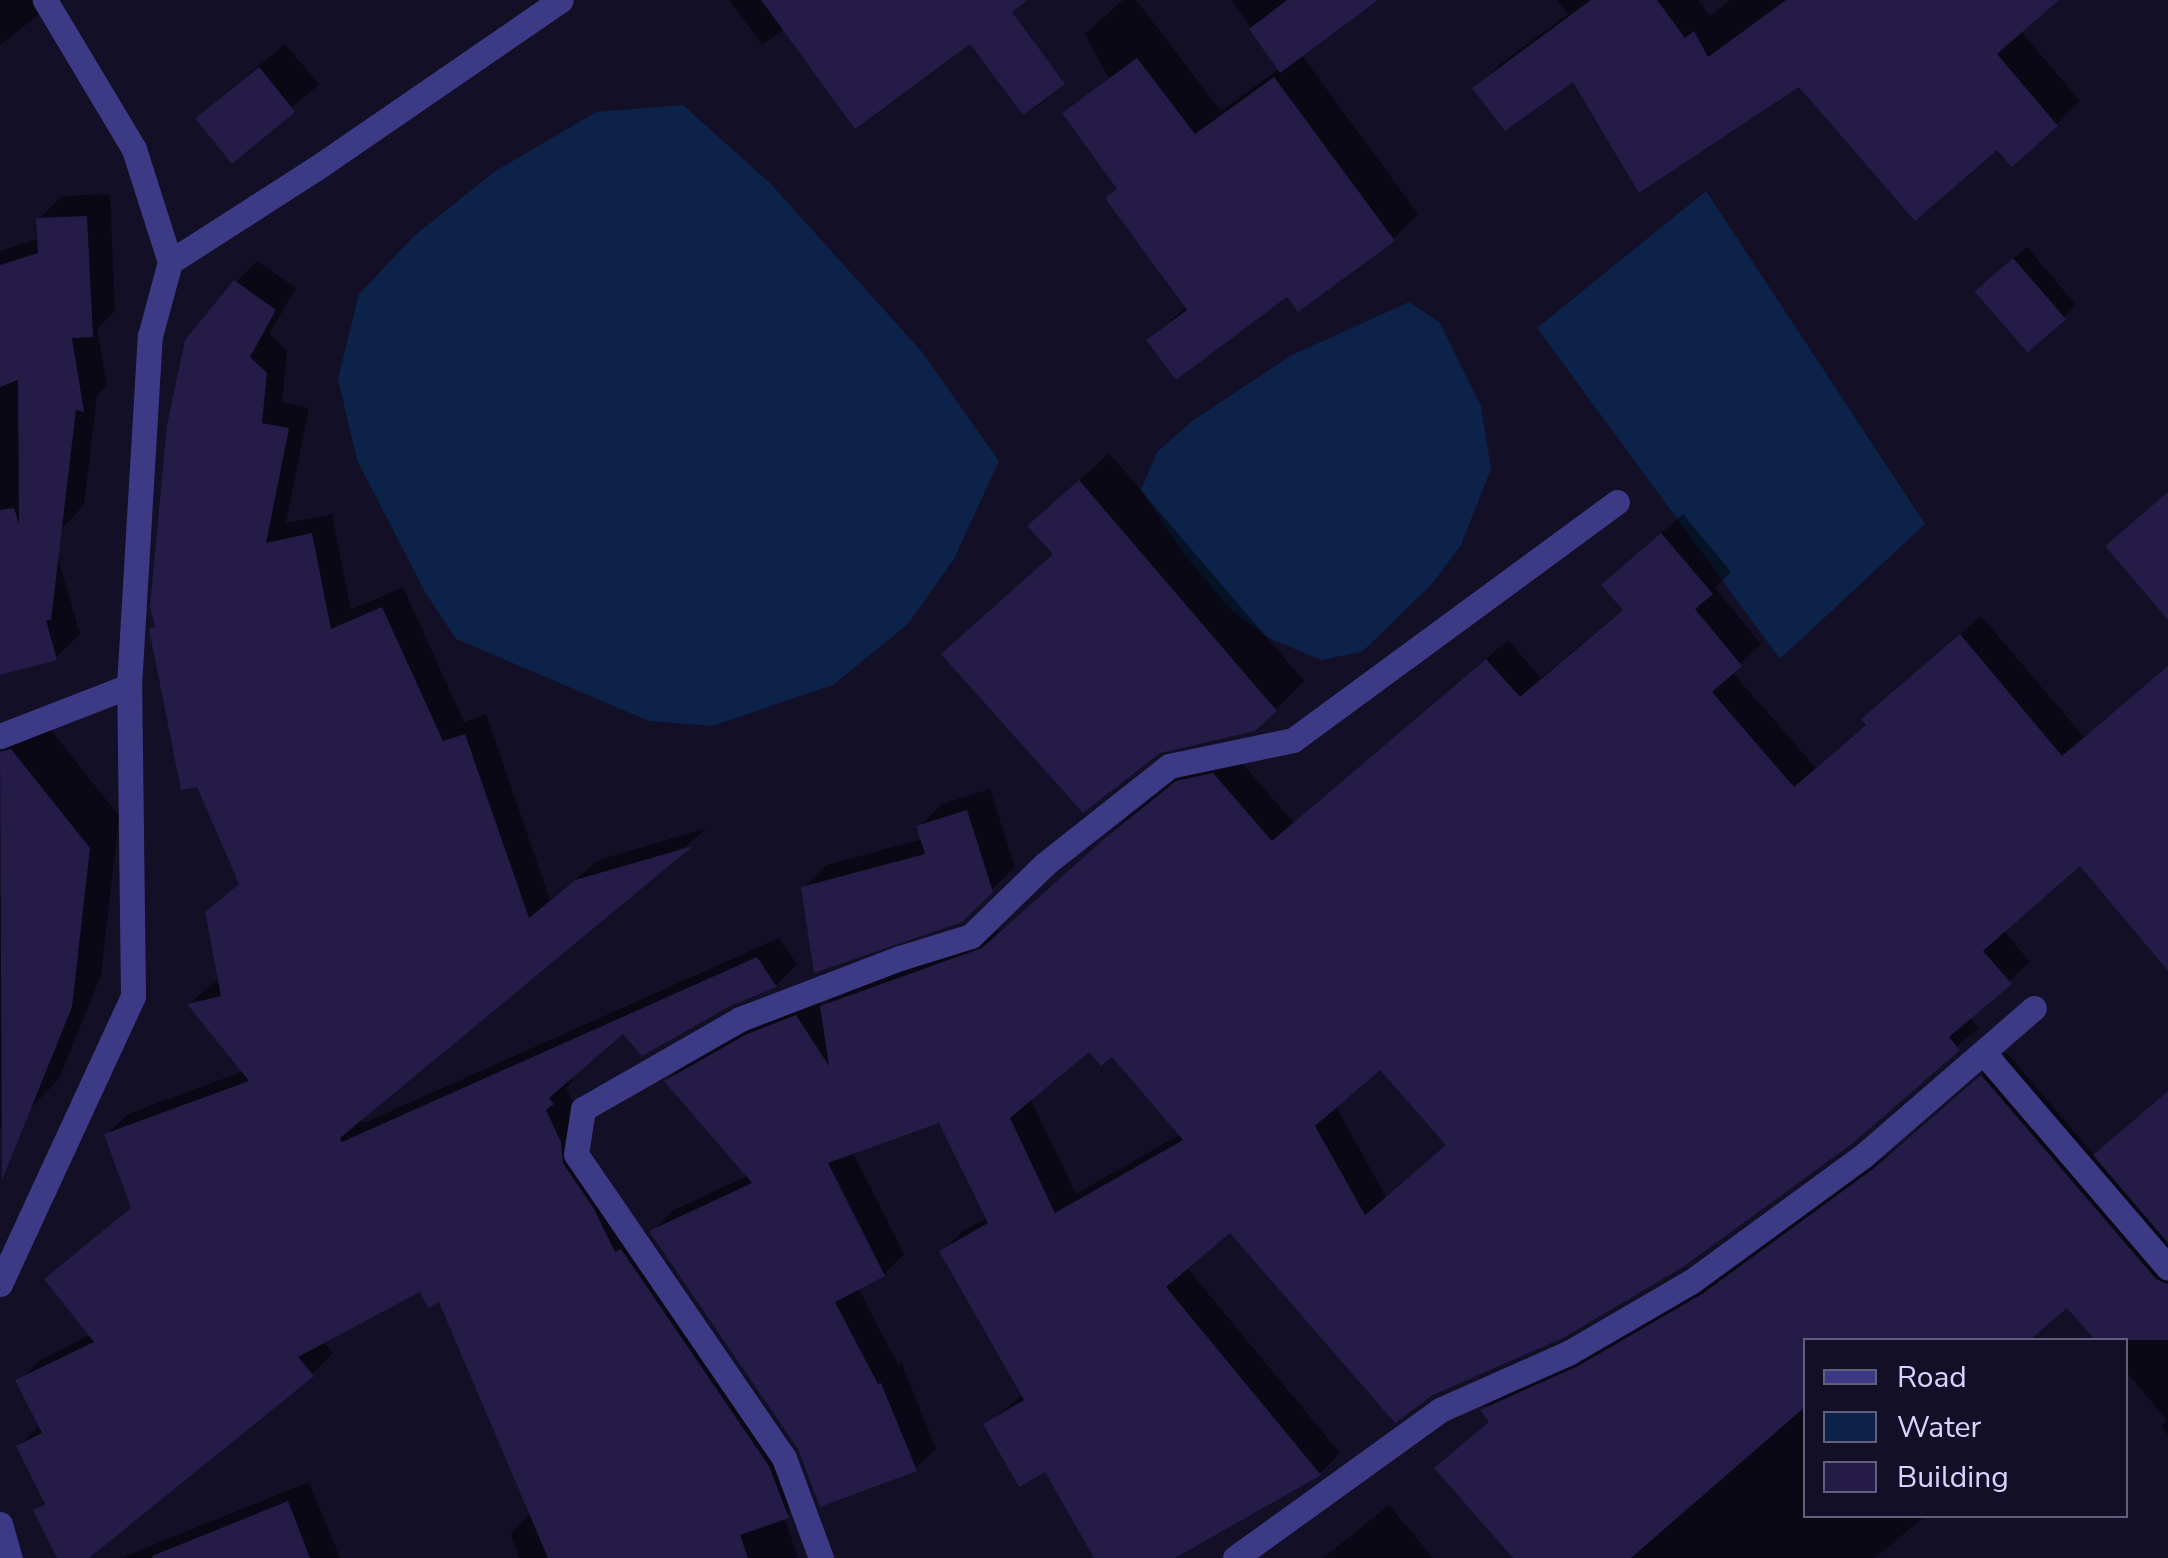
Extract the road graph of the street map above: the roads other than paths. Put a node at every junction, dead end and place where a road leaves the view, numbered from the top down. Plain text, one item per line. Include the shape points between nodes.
1 (45, 0) edge
2 (561, 0) edge
3 (170, 262) junction
4 (1616, 502) dead end
5 (129, 686) junction
6 (0, 736) edge
7 (2034, 1008) dead end
8 (1983, 1052) junction
9 (2168, 1268) edge
10 (0, 1284) edge
11 (0, 1524) edge
12 (10, 1558) edge
13 (822, 1558) edge
14 (1235, 1558) edge

1 - 3 street via 134,150
2 - 3 street
3 - 5 street via 150,336
4 - 13 street via 1292,740 1169,766 1045,864 971,936 740,1019 583,1109 576,1154 784,1458
5 - 6 street
5 - 10 street via 133,996
7 - 8 street
8 - 9 street
8 - 14 street via 1863,1156 1692,1281 1570,1352 1440,1410
11 - 12 street

